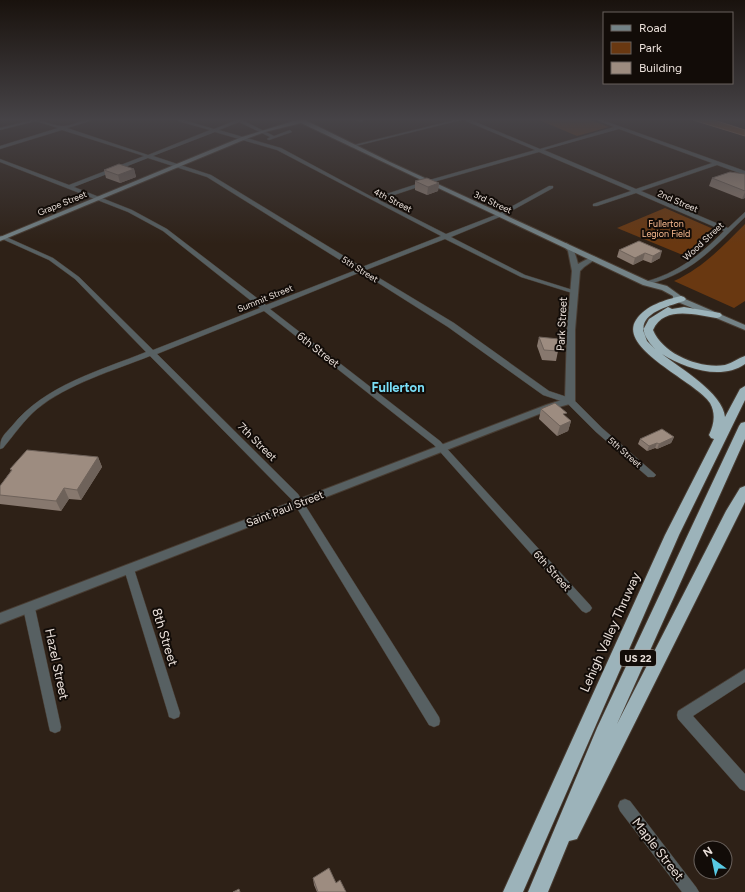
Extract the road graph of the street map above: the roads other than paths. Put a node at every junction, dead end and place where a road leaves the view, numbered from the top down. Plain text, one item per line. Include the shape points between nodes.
1 (4, 162) edge
2 (135, 162) edge
3 (165, 162) edge
4 (187, 162) edge
5 (303, 162) edge
6 (385, 162) edge
7 (499, 162) edge
8 (567, 162) edge
9 (713, 162) edge
10 (717, 163) junction
11 (177, 166) junction
12 (745, 173) edge
13 (428, 182) junction
14 (70, 187) junction
15 (551, 187) dead end
16 (636, 191) junction
17 (98, 198) junction
18 (374, 200) junction
19 (595, 205) dead end
20 (745, 214) edge
21 (500, 215) junction
22 (728, 230) junction
23 (445, 237) junction
24 (1, 238) edge
25 (566, 245) junction
26 (593, 258) junction
27 (361, 270) junction
28 (576, 271) junction
29 (646, 283) junction
30 (574, 292) junction
31 (680, 299) junction
32 (265, 308) junction
33 (664, 313) junction
34 (717, 316) junction
35 (745, 328) edge
36 (151, 353) junction
37 (745, 359) edge
38 (745, 389) edge
39 (570, 401) junction
40 (745, 426) edge
41 (0, 446) edge
42 (442, 448) junction
43 (651, 475) dead end
44 (745, 492) edge
45 (299, 504) junction
46 (672, 535) junction
47 (129, 569) junction
48 (29, 608) junction
49 (586, 608) dead end
50 (0, 619) edge
51 (745, 675) edge
52 (174, 713) dead end
53 (434, 721) dead end
54 (55, 727) dead end
55 (745, 784) edge
56 (625, 806) dead end
57 (513, 892) edge
58 (539, 892) edge
59 (691, 892) edge

1 - 14 street, 6th Street
2 - 14 street
3 - 11 street, 5th Street
4 - 11 main road, Grape Street
5 - 18 street, 4th Street
6 - 13 main road, 3rd Street
7 - 13 street
8 - 16 street, 2nd Street
9 - 10 street
10 - 12 street
10 - 16 street
11 - 17 main road, Grape Street
11 - 27 street, 5th Street via 209,176
13 - 18 street
13 - 21 main road, 3rd Street
14 - 17 street, 6th Street
15 - 21 street, Summit Street
16 - 19 street
16 - 22 street, 2nd Street
17 - 24 main road, Grape Street
17 - 32 street, 6th Street via 132,212 165,230
18 - 23 street, 4th Street
20 - 22 street, Wood Street
21 - 23 street, Summit Street
21 - 25 main road, 3rd Street
22 - 29 street, Wood Street via 686,269 661,280
23 - 27 street, Summit Street
23 - 30 street, 4th Street via 523,276
24 - 36 street, 7th Street via 51,259 68,270
25 - 26 main road, 3rd Street
25 - 28 street, Park Street via 571,251
26 - 28 street via 580,265
26 - 29 main road, 3rd Street
27 - 32 street, Summit Street
27 - 39 street, 5th Street via 451,325 546,393
28 - 30 street, Park Street
29 - 31 main road, 3rd Street via 651,289
30 - 39 street, Park Street
31 - 33 highway
31 - 34 main road, 3rd Street
31 - 46 highway via 666,302 642,317 637,333 651,352 711,397 717,407 720,422
32 - 36 street, Summit Street
32 - 42 street, 6th Street
33 - 34 highway via 684,310
33 - 37 highway via 652,321 648,330 652,342 665,352 687,363 710,368 731,367
34 - 35 main road, 3rd Street
36 - 41 street, Summit Street via 68,386 50,397 24,416
36 - 45 street, 7th Street
38 - 46 highway, Lehigh Valley Thruway / US 22
39 - 42 street, Saint Paul Street
39 - 43 street, 5th Street
40 - 58 highway, US 22 via 603,734
42 - 45 street, Saint Paul Street
42 - 49 street, 6th Street
44 - 58 highway via 732,511
45 - 47 street, Saint Paul Street
45 - 53 street, 7th Street
46 - 57 highway, Lehigh Valley Thruway / US 22
47 - 48 street, Saint Paul Street
47 - 52 street, 8th Street
48 - 50 street, Saint Paul Street
48 - 54 street, Hazel Street
51 - 55 street via 683,715
56 - 59 street, Maple Street

